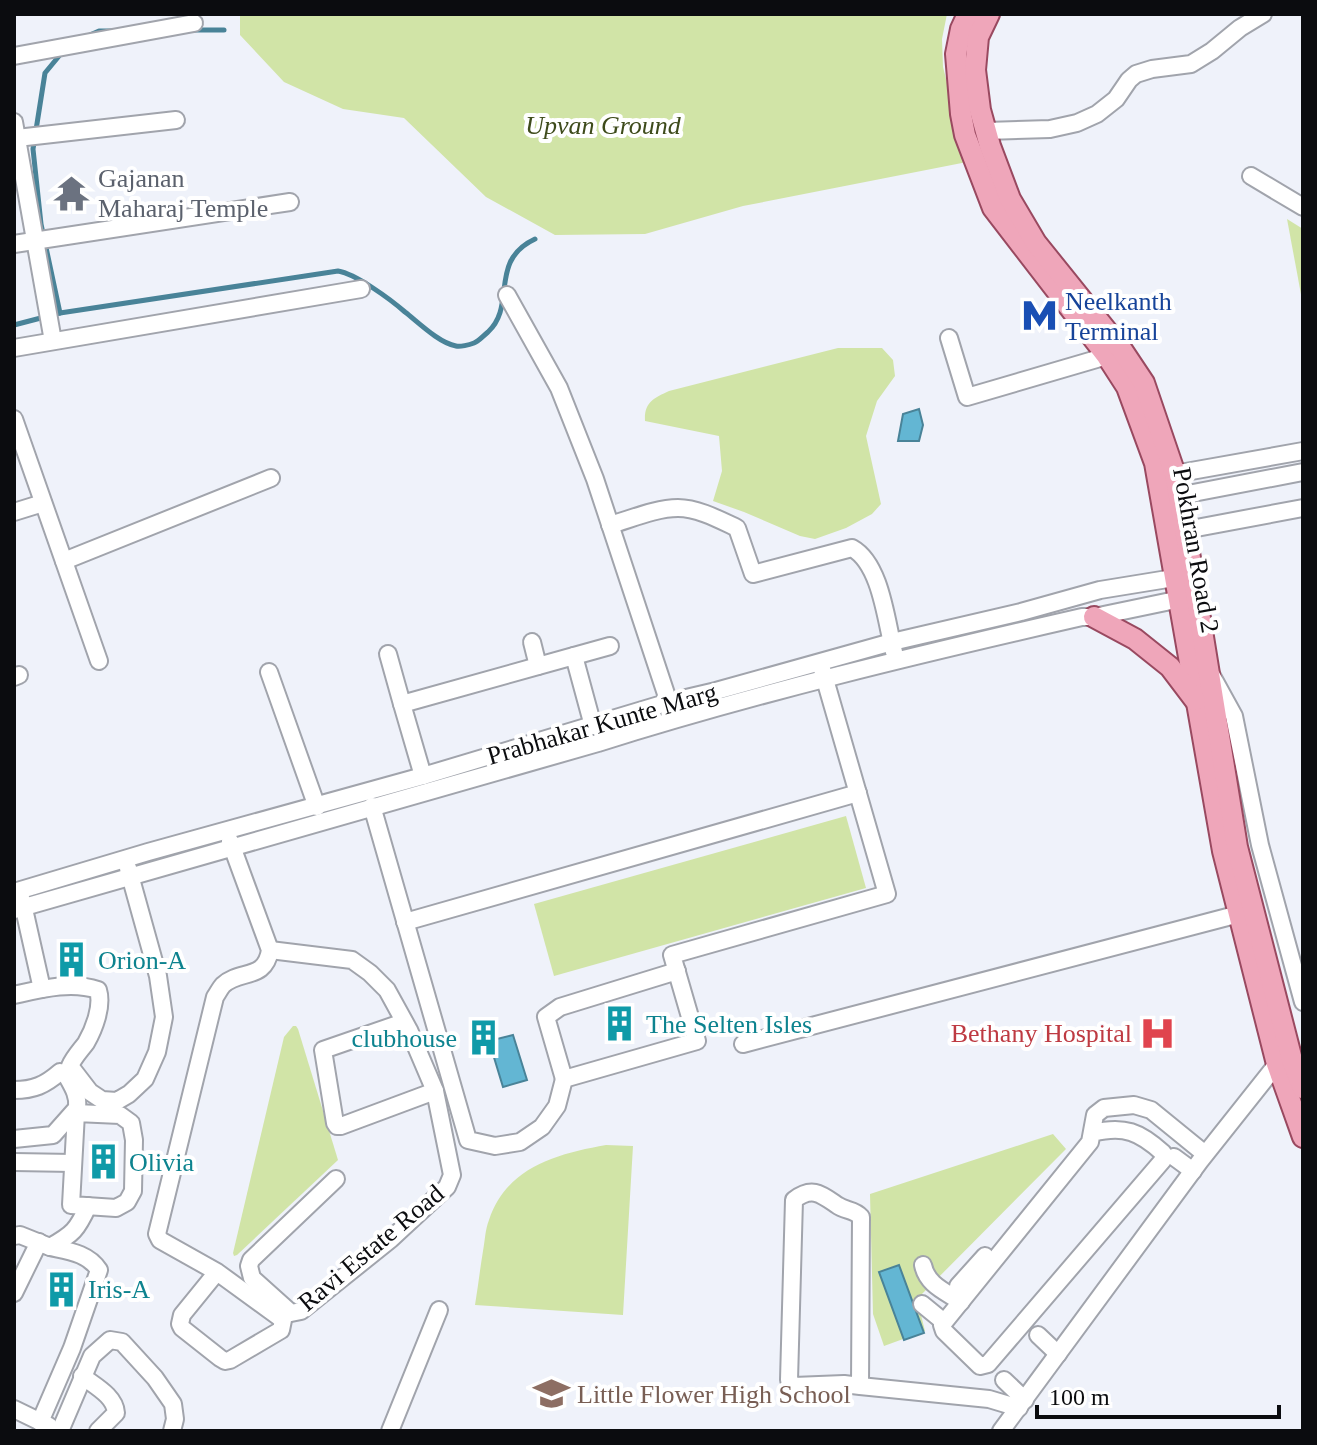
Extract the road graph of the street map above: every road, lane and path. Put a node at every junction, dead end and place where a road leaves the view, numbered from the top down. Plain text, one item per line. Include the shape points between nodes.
1 (968, 14) edge
2 (989, 14) edge
3 (1263, 14) edge
4 (194, 23) dead end
5 (14, 56) edge
6 (176, 120) dead end
7 (986, 131) junction
8 (16, 137) edge
9 (1251, 176) dead end
10 (290, 202) dead end
11 (1303, 207) edge
12 (35, 239) junction
13 (14, 244) edge
14 (361, 289) dead end
15 (507, 295) dead end
16 (949, 338) dead end
17 (53, 341) junction
18 (14, 348) edge
19 (1107, 356) junction
20 (14, 419) edge
21 (1303, 451) edge
22 (1303, 472) edge
23 (1166, 475) junction
24 (271, 478) dead end
25 (1171, 498) junction
26 (43, 503) junction
27 (1303, 508) edge
28 (14, 512) edge
29 (610, 525) junction
30 (1177, 532) junction
31 (64, 561) junction
32 (1185, 576) junction
33 (1188, 598) junction
34 (1094, 617) junction
35 (532, 642) dead end
36 (892, 642) junction
37 (610, 646) dead end
38 (388, 654) dead end
39 (574, 656) junction
40 (896, 659) junction
41 (99, 661) dead end
42 (538, 666) junction
43 (823, 670) junction
44 (269, 672) dead end
45 (1209, 672) junction
46 (1197, 703) junction
47 (402, 704) junction
48 (672, 710) junction
49 (593, 726) junction
50 (423, 776) junction
51 (858, 793) junction
52 (372, 806) junction
53 (317, 807) junction
54 (227, 830) junction
55 (231, 848) junction
56 (125, 859) junction
57 (130, 877) junction
58 (16, 891) edge
59 (19, 909) edge
60 (1239, 914) junction
61 (405, 922) junction
62 (270, 950) junction
63 (677, 971) junction
64 (42, 989) junction
65 (14, 995) edge
66 (1303, 1002) edge
67 (404, 1022) junction
68 (743, 1044) dead end
69 (1284, 1062) junction
70 (564, 1079) junction
71 (1303, 1088) edge
72 (14, 1090) edge
73 (435, 1091) junction
74 (1093, 1133) junction
75 (1303, 1137) edge
76 (14, 1139) edge
77 (1174, 1157) dead end
78 (14, 1162) edge
79 (1199, 1162) junction
80 (73, 1163) junction
81 (336, 1179) dead end
82 (88, 1206) junction
83 (14, 1236) edge
84 (44, 1244) junction
85 (923, 1265) dead end
86 (217, 1272) junction
87 (14, 1293) edge
88 (959, 1294) junction
89 (922, 1304) dead end
90 (439, 1310) dead end
91 (944, 1322) junction
92 (1038, 1335) dead end
93 (1058, 1354) junction
94 (82, 1376) junction
95 (1004, 1380) dead end
96 (860, 1386) junction
97 (1019, 1407) junction
98 (14, 1409) edge
99 (40, 1422) junction
100 (60, 1431) edge
101 (98, 1431) edge
102 (172, 1431) edge
103 (390, 1431) edge
104 (1001, 1431) edge
105 (1023, 1431) edge

1 - 19 main road, Pokhran Road 2 via 956,54 961,114 993,208
2 - 7 main road, Pokhran Road 2 via 978,37 975,70
3 - 7 street via 1191,64 1136,74 1116,99 1077,123
4 - 5 street
6 - 8 street
7 - 23 main road, Pokhran Road 2 via 1010,199 1036,243 1144,383
8 - 12 street
9 - 11 street
10 - 12 street
12 - 13 street
12 - 17 street
14 - 17 street
15 - 29 street via 559,388
16 - 19 street via 967,397
17 - 18 street
19 - 23 main road, Pokhran Road 2 via 1127,387 1155,463
20 - 26 street
21 - 23 street
22 - 25 street
23 - 25 main road, Pokhran Road 2
24 - 31 street
25 - 30 main road, Pokhran Road 2
26 - 28 street
26 - 31 street
27 - 30 street
29 - 36 street via 679,508 711,516 737,528 753,574 852,548 875,576
29 - 48 street
30 - 32 main road, Pokhran Road 2
31 - 41 street
32 - 33 main road, Pokhran Road 2
32 - 36 street, Prabhakar Kunte Marg via 1100,590
33 - 34 street, Prabhakar Kunte Marg
33 - 45 main road, Pokhran Road 2
33 - 46 main road, Pokhran Road 2
34 - 40 street, Prabhakar Kunte Marg
34 - 46 main road via 1135,639 1170,667
35 - 42 street
36 - 40 street
36 - 43 street, Prabhakar Kunte Marg
37 - 39 street
38 - 47 street
39 - 42 street
39 - 49 street
40 - 43 street, Prabhakar Kunte Marg
42 - 47 street
43 - 48 street, Prabhakar Kunte Marg
43 - 51 street
44 - 53 street
45 - 66 street via 1234,716 1260,845
45 - 69 main road, Pokhran Road 2 via 1237,847
46 - 60 main road, Pokhran Road 2
47 - 50 street
48 - 49 street, Prabhakar Kunte Marg
48 - 52 street, Prabhakar Kunte Marg via 598,743
49 - 50 street, Prabhakar Kunte Marg
50 - 53 street, Prabhakar Kunte Marg
51 - 61 street
51 - 63 street via 887,894 672,955
52 - 55 street, Prabhakar Kunte Marg
52 - 61 street
53 - 54 street, Prabhakar Kunte Marg
54 - 55 street
54 - 56 street, Prabhakar Kunte Marg
55 - 57 street, Prabhakar Kunte Marg
55 - 62 street
56 - 57 street
56 - 58 street, Prabhakar Kunte Marg
57 - 59 street, Prabhakar Kunte Marg
57 - 64 street via 164,1017 145,1079 117,1101 90,1092 70,1066 93,1026 98,990 83,985
58 - 59 street
59 - 64 street
60 - 68 street
60 - 69 main road, Pokhran Road 2
61 - 70 street via 468,1140 495,1146 520,1142 542,1127 557,1106
62 - 67 street, Ravi Estate Road via 352,960 387,990
62 - 86 street, Ravi Estate Road via 261,968 231,980 215,997 157,1234
63 - 70 street via 552,1011 546,1017
63 - 70 street via 697,1041
64 - 65 street
67 - 73 street, Ravi Estate Road
67 - 73 street via 323,1050 335,1123 341,1126
69 - 71 main road, Pokhran Road 2
69 - 75 main road, Pokhran Road 2
69 - 79 street
72 - 76 street via 29,1090 65,1073 78,1104 53,1135
73 - 81 street, Ravi Estate Road via 452,1175 447,1187 313,1302 291,1313 252,1278 251,1260
74 - 79 street via 1095,1115 1138,1113
74 - 88 street via 1029,1218
74 - 91 street via 1139,1133 1163,1153 1163,1160 988,1364 980,1366 944,1331
77 - 79 street
78 - 80 street
79 - 93 street
80 - 82 street via 71,1205
80 - 82 street via 76,1113 120,1115 131,1123 133,1191 116,1208
82 - 84 street via 71,1235
83 - 84 street
84 - 87 street
84 - 99 street via 75,1252 94,1261 99,1270
85 - 88 street via 937,1287
86 - 86 street, Ravi Estate Road via 180,1324 220,1358 230,1360 281,1330 283,1320
88 - 91 street
89 - 91 street
90 - 103 street
92 - 93 street
93 - 97 street
94 - 100 street
94 - 101 street via 116,1406 116,1413
94 - 102 street via 105,1343 122,1342 173,1404
95 - 97 street
96 - 96 street via 794,1386 789,1380 794,1200 802,1194 819,1193 861,1217
96 - 97 street via 994,1399
97 - 104 street
97 - 105 street
98 - 99 street
99 - 100 street

